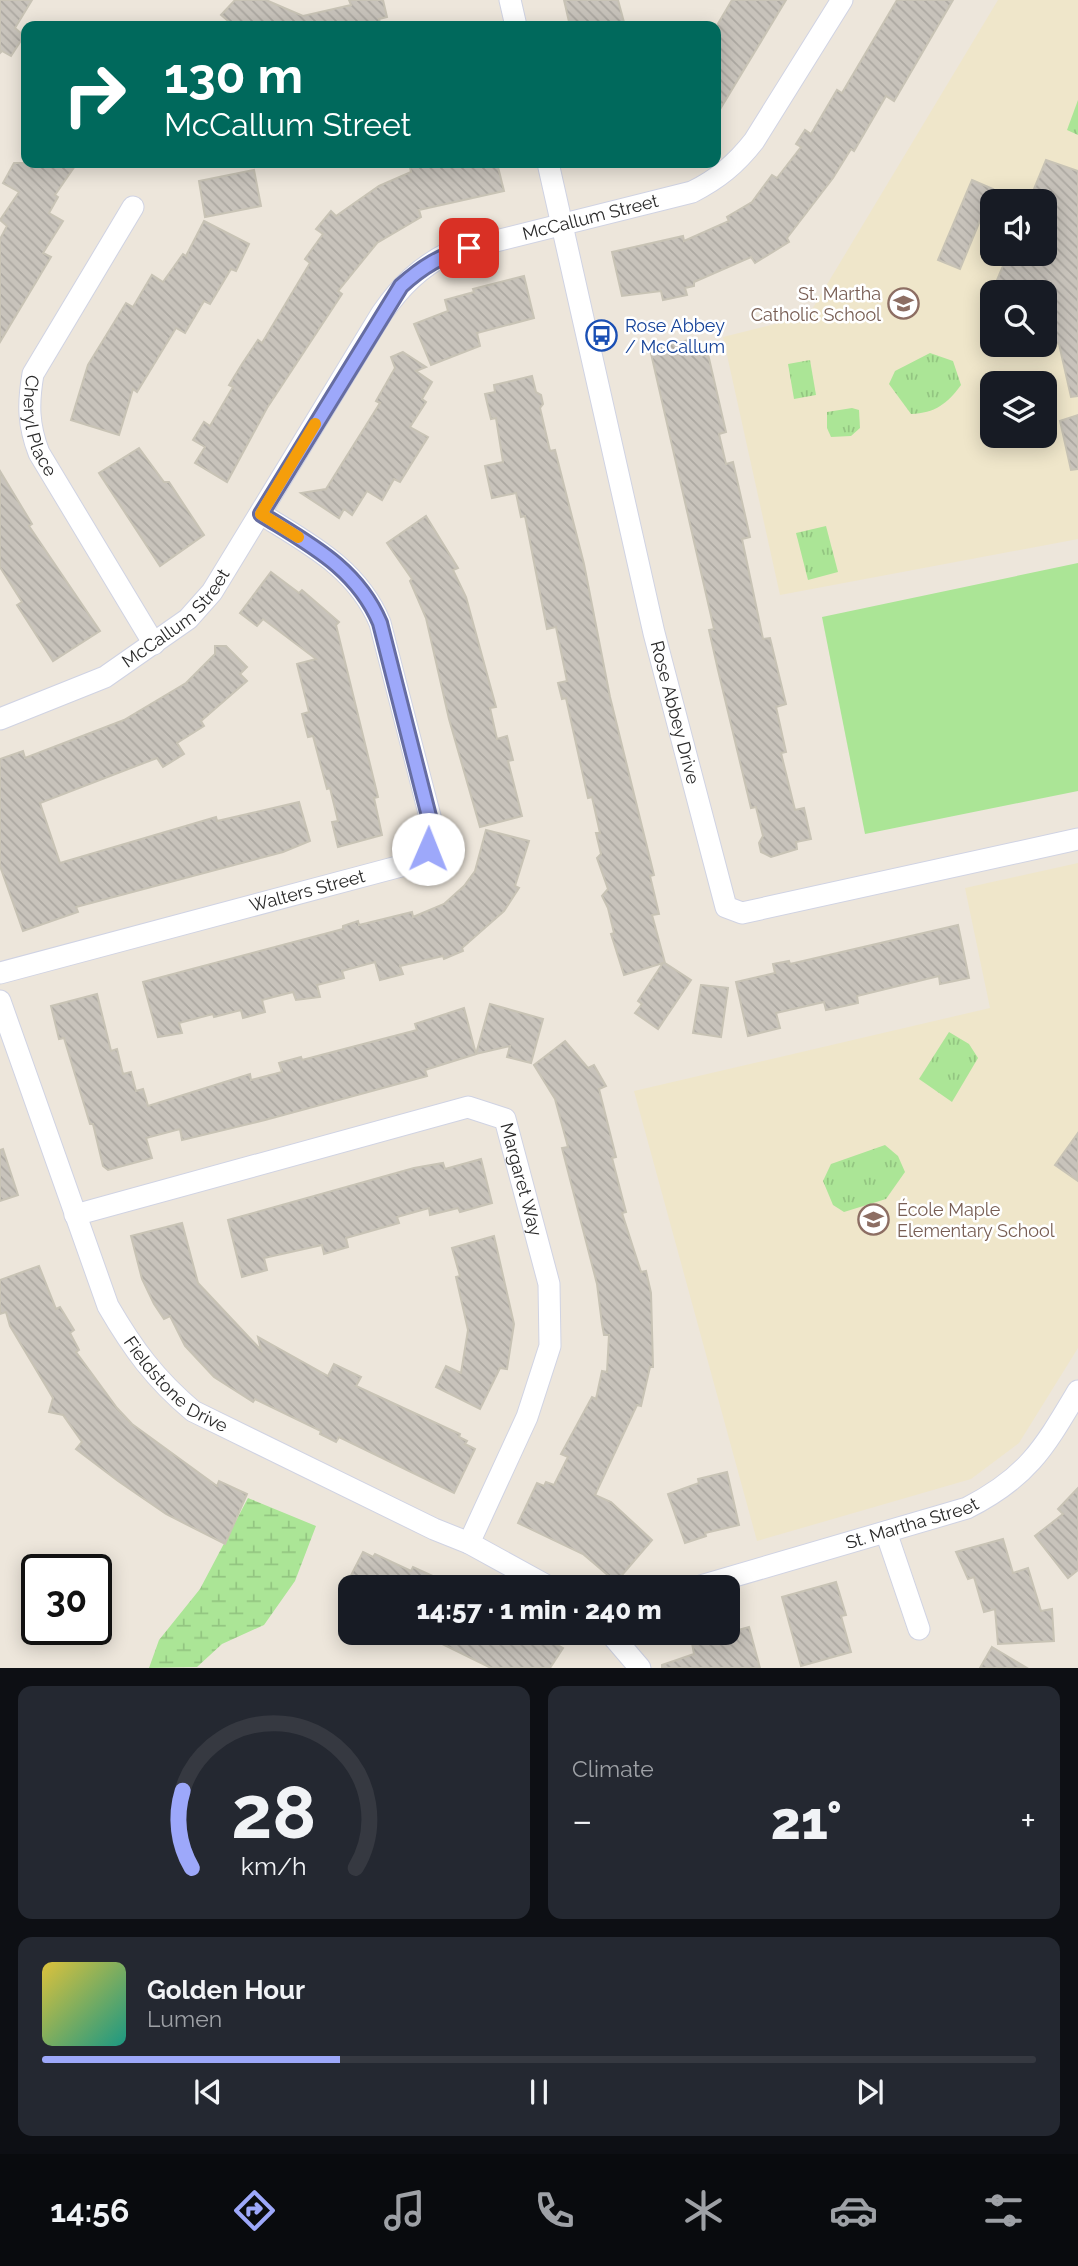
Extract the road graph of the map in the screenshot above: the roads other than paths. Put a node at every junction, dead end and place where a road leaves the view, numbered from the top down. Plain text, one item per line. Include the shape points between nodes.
1 (510, 0) edge
2 (842, 0) edge
3 (515, 21) edge
4 (549, 168) edge
5 (133, 207) dead end
6 (563, 225) junction
7 (261, 514) junction
8 (154, 644) junction
9 (0, 719) edge
10 (1078, 839) edge
11 (0, 973) edge
12 (0, 1002) edge
13 (75, 1215) junction
14 (1078, 1391) edge
15 (887, 1532) junction
16 (468, 1543) junction
17 (527, 1575) edge
18 (738, 1575) edge
19 (919, 1629) dead end
20 (625, 1645) edge
21 (640, 1668) edge

1 - 3 street
2 - 6 street, McCallum Street via 754,141 717,179 692,192
4 - 6 street, Rose Abbey Drive
5 - 8 street, Cheryl Place via 33,374 28,401 39,453
6 - 7 street, McCallum Street via 448,253 401,286
6 - 10 street, Rose Abbey Drive via 654,633 726,906 742,913
7 - 8 street, McCallum Street via 212,592 188,619
7 - 11 street, Walters Street via 332,558 372,603 433,832 428,849 416,862
8 - 9 street, McCallum Street via 105,677
12 - 13 street, Fieldstone Drive
13 - 16 street, Fieldstone Drive via 107,1306 161,1384 193,1411
13 - 16 street, Margaret Way via 468,1107 505,1119 549,1284 550,1346 527,1417
14 - 15 street, St. Martha Street via 1025,1471 1001,1491 967,1508
15 - 18 street, St. Martha Street
15 - 19 street
16 - 17 street, Fieldstone Drive
20 - 21 street

